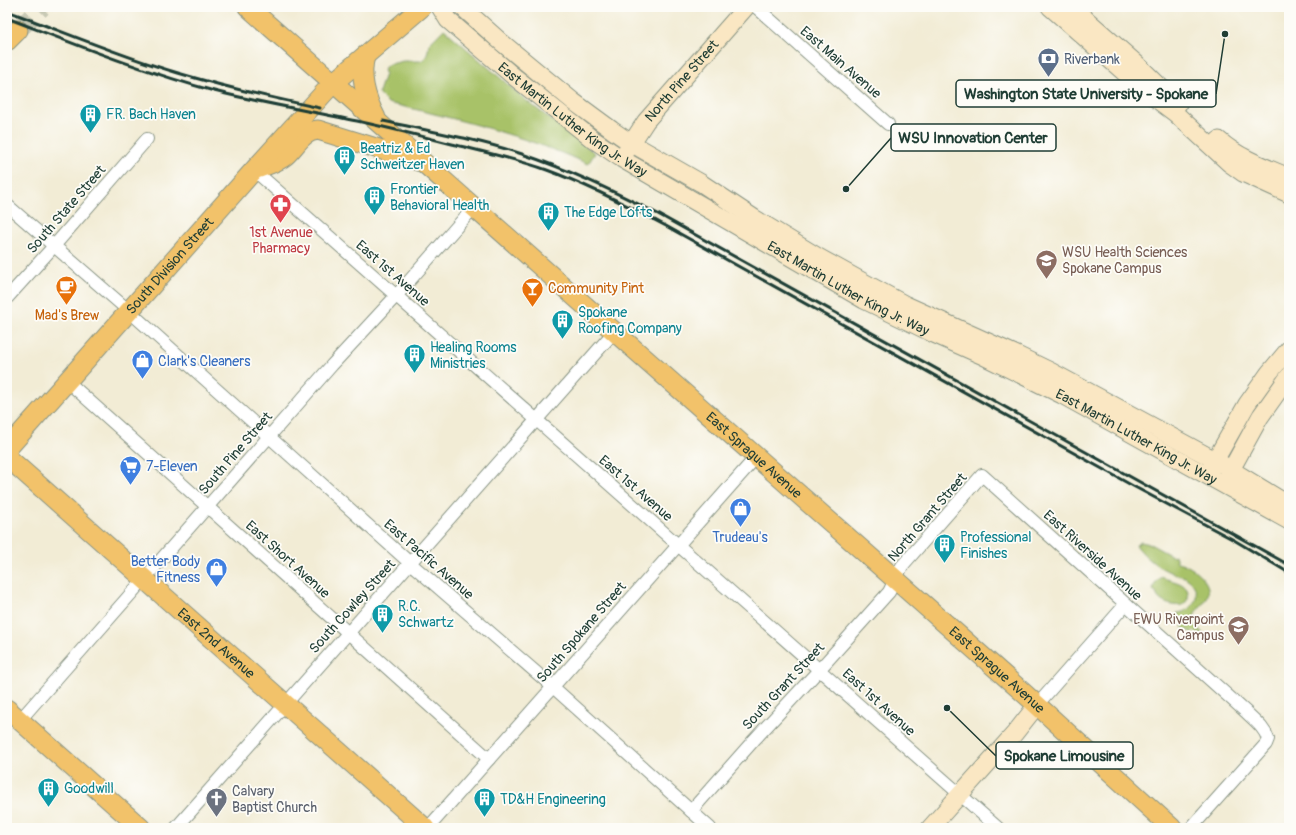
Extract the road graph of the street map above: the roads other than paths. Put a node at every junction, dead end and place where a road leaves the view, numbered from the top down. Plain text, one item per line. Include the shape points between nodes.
1 (248, 7) edge
2 (422, 7) edge
3 (440, 7) edge
4 (462, 7) edge
5 (746, 7) edge
6 (756, 7) edge
7 (1050, 7) edge
8 (1072, 7) edge
9 (365, 56) junction
10 (334, 84) junction
11 (379, 123) junction
12 (888, 124) dead end
13 (147, 139) dead end
14 (631, 143) junction
15 (622, 159) junction
16 (425, 164) junction
17 (254, 170) junction
18 (1289, 177) edge
19 (1289, 194) edge
20 (7, 204) edge
21 (474, 208) junction
22 (54, 246) junction
23 (396, 296) junction
24 (7, 298) edge
25 (129, 311) junction
26 (614, 332) junction
27 (1289, 349) edge
28 (1289, 376) edge
29 (67, 381) junction
30 (537, 420) junction
31 (269, 437) junction
32 (7, 449) edge
33 (757, 456) junction
34 (7, 457) edge
35 (1211, 468) junction
36 (982, 476) joint
37 (1227, 477) junction
38 (1289, 505) edge
39 (207, 507) junction
40 (1289, 521) edge
41 (678, 545) junction
42 (410, 563) junction
43 (145, 579) junction
44 (895, 579) junction
45 (1125, 605) junction
46 (348, 634) junction
47 (819, 670) junction
48 (553, 687) junction
49 (286, 704) junction
50 (1037, 705) junction
51 (13, 714) edge
52 (489, 760) junction
53 (960, 794) junction
54 (691, 812) junction
55 (141, 828) edge
56 (176, 828) edge
57 (427, 828) edge
58 (710, 828) edge
59 (930, 828) edge
60 (998, 828) edge
61 (1172, 828) edge
62 (1191, 828) edge

1 - 10 main road, East Sprague Avenue
2 - 9 main road, South Division Street
3 - 15 street, East Martin Luther King Jr. Way via 448,20 512,75 591,138
4 - 14 street, East Martin Luther King Jr. Way via 574,102
5 - 14 street, North Pine Street via 646,121
6 - 12 street, East Main Avenue
7 - 19 street via 1243,173
8 - 18 street via 1220,142 1244,158
9 - 10 main road, South Division Street
9 - 11 main road via 362,75 364,87
10 - 11 main road, East Sprague Avenue
10 - 17 main road, South Division Street
11 - 16 main road, East Sprague Avenue
13 - 22 street, South State Street
14 - 15 street, North Pine Street
14 - 35 street, East Martin Luther King Jr. Way via 862,282 1052,372
15 - 35 street, East Martin Luther King Jr. Way via 864,300
16 - 17 main road via 313,130 306,133 284,157
16 - 21 main road, East Sprague Avenue
17 - 23 street, East 1st Avenue
17 - 25 main road, South Division Street
20 - 22 street, East Pacific Avenue
21 - 23 street, South Pine Street
21 - 26 main road, East Sprague Avenue
22 - 24 street, South State Street
22 - 25 street, East Pacific Avenue
23 - 30 street, East 1st Avenue
23 - 31 street, South Pine Street
25 - 29 main road, South Division Street
25 - 31 street, East Pacific Avenue
26 - 30 street, South Cowley Street
26 - 33 main road, East Sprague Avenue
27 - 35 street via 1247,404
28 - 37 street via 1260,417
29 - 32 main road, South Division Street
29 - 39 street, East Short Avenue
30 - 41 street, East 1st Avenue
30 - 42 street, South Cowley Street
31 - 39 street, South Pine Street
31 - 42 street, East Pacific Avenue
33 - 41 street, South Spokane Street
33 - 44 main road, East Sprague Avenue
34 - 43 main road, East 2nd Avenue
35 - 37 street, East Martin Luther King Jr. Way
36 - 44 street, North Grant Street via 902,566
36 - 45 street, East Riverside Avenue
37 - 38 street, East Martin Luther King Jr. Way
37 - 40 street, East Martin Luther King Jr. Way
39 - 43 street, South Pine Street
39 - 46 street, East Short Avenue
41 - 47 street, East 1st Avenue
41 - 48 street, South Spokane Street
42 - 46 street, South Cowley Street
42 - 48 street, East Pacific Avenue
43 - 49 main road, East 2nd Avenue
43 - 51 street, South Pine Street
44 - 47 street, South Grant Street via 889,592
44 - 50 main road, East Sprague Avenue
45 - 50 street
45 - 62 street, East Riverside Avenue via 1262,727 1268,739 1262,749
46 - 49 street, South Cowley Street
46 - 52 street, East Short Avenue
47 - 53 street, East 1st Avenue
47 - 54 street, South Grant Street
48 - 52 street, South Spokane Street
48 - 54 street, East Pacific Avenue
49 - 56 street, South Cowley Street
49 - 57 main road, East 2nd Avenue
50 - 53 street
50 - 61 main road, East Sprague Avenue
51 - 55 main road
52 - 57 street, South Spokane Street
53 - 59 street
53 - 60 street, East 1st Avenue
54 - 58 street, East Pacific Avenue

